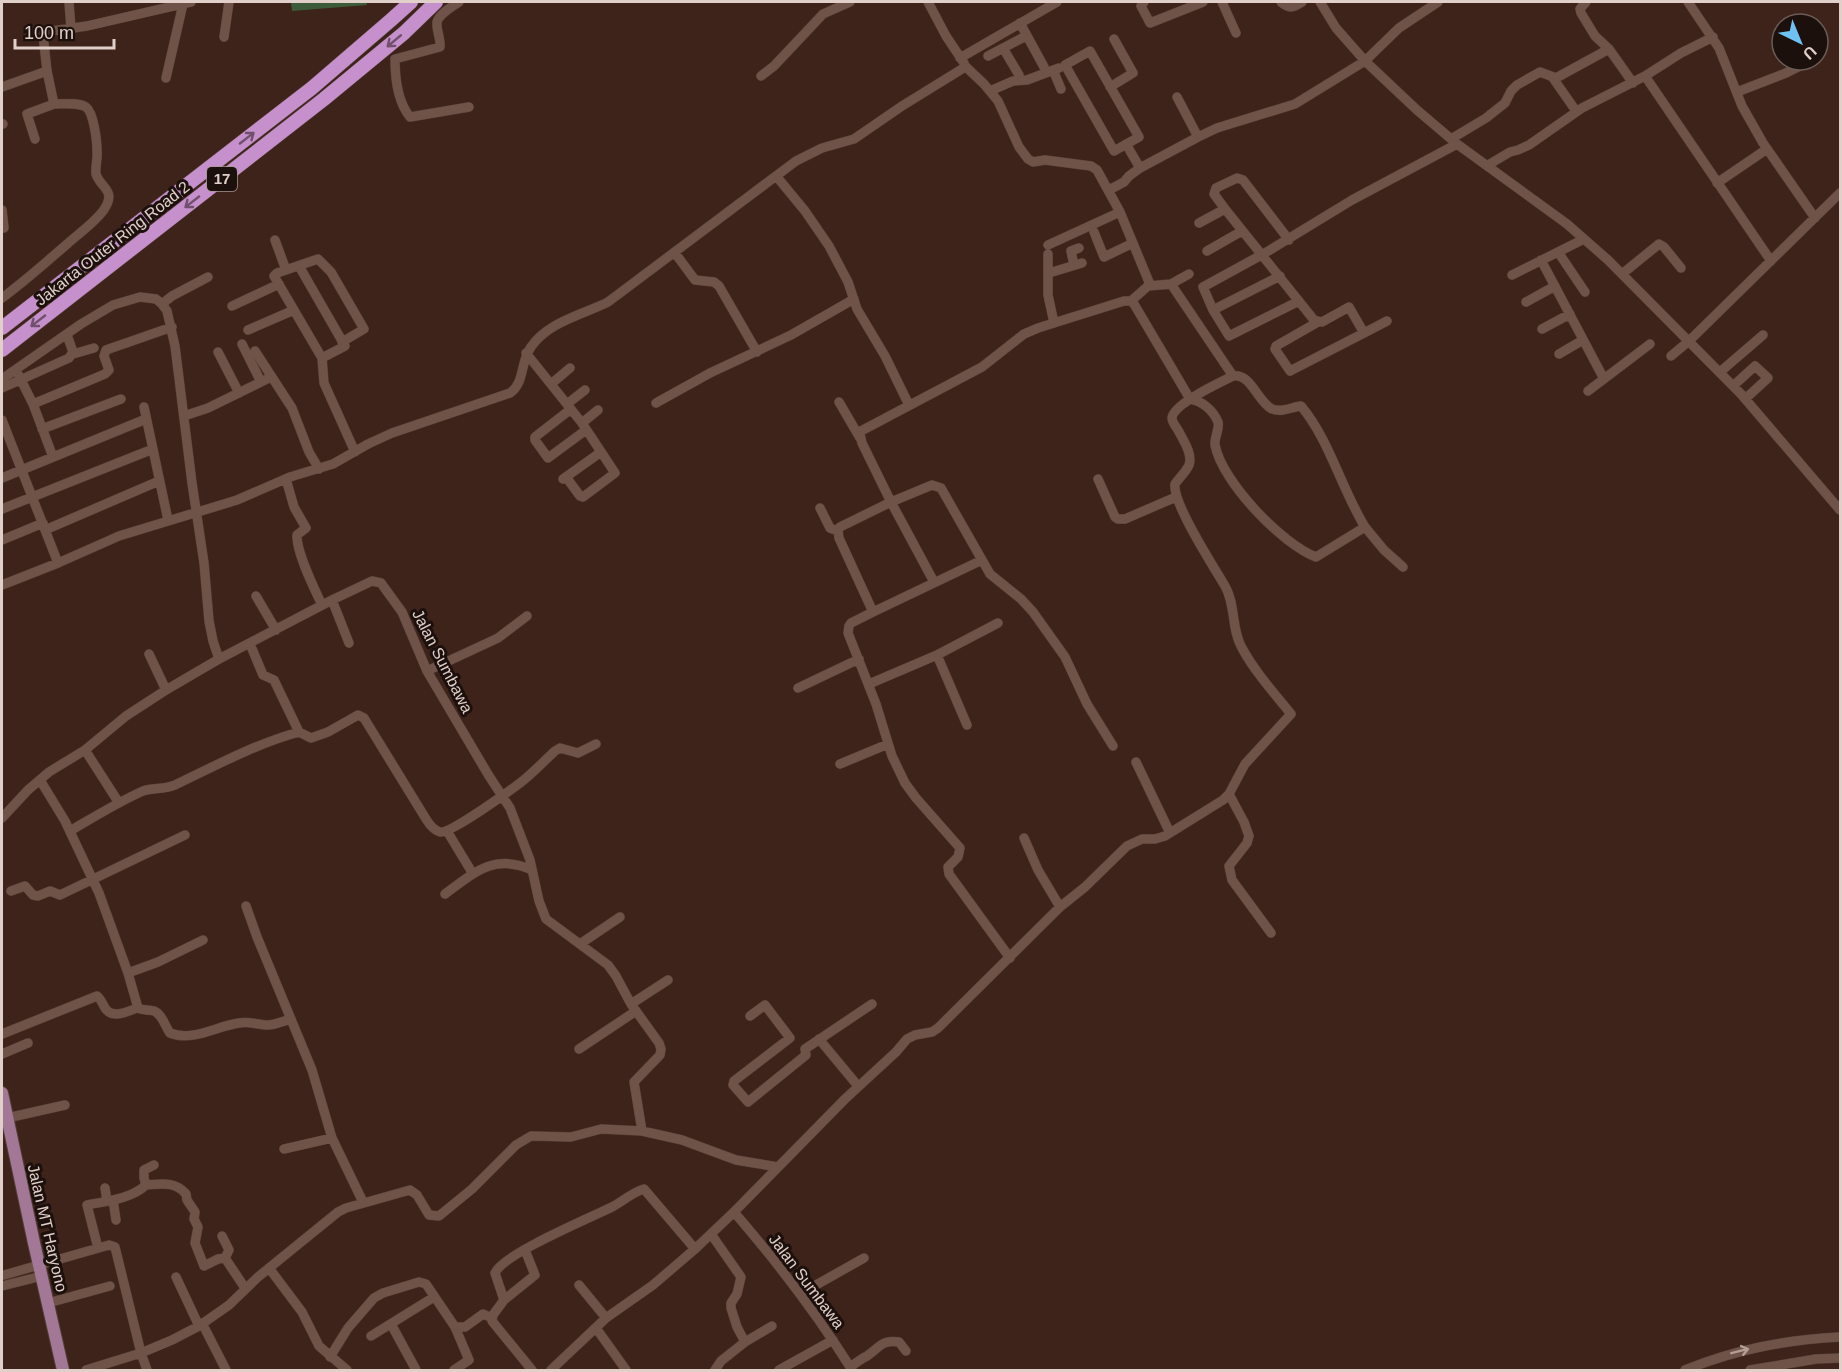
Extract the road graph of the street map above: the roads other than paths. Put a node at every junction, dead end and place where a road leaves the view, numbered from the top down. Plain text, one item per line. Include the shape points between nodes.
1 (69, 2) edge
2 (187, 2) edge
3 (229, 2) edge
4 (411, 2) edge
5 (436, 2) edge
6 (459, 2) edge
7 (850, 2) edge
8 (928, 2) edge
9 (1058, 2) edge
10 (1203, 2) edge
11 (1222, 2) edge
12 (1281, 2) edge
13 (1302, 2) edge
14 (1320, 2) edge
15 (1438, 2) edge
16 (1586, 2) edge
17 (1688, 2) edge
18 (1140, 3) edge
19 (1020, 23) junction
20 (71, 29) junction
21 (1236, 33) dead end
22 (1026, 36) junction
23 (224, 37) dead end
24 (1713, 37) junction
25 (1114, 39) dead end
26 (1003, 48) junction
27 (1609, 49) junction
28 (988, 56) dead end
29 (1365, 61) junction
30 (962, 62) junction
31 (1052, 68) junction
32 (47, 71) junction
33 (1788, 72) edge
34 (1019, 75) dead end
35 (761, 76) dead end
36 (1645, 76) junction
37 (166, 78) dead end
38 (1553, 78) junction
39 (1633, 83) junction
40 (1110, 87) junction
41 (3, 88) edge
42 (1061, 89) dead end
43 (990, 91) junction
44 (1737, 92) junction
45 (1176, 97) dead end
46 (54, 104) junction
47 (469, 107) dead end
48 (1576, 111) junction
49 (1198, 136) junction
50 (35, 139) dead end
51 (1454, 142) junction
52 (1126, 144) junction
53 (1767, 148) junction
54 (1488, 165) junction
55 (1140, 168) junction
56 (777, 177) junction
57 (1717, 183) junction
58 (1108, 190) junction
59 (1840, 193) edge
60 (1225, 209) junction
61 (2, 210) edge
62 (1120, 212) junction
63 (1815, 218) junction
64 (1199, 223) dead end
65 (4, 228) dead end
66 (1242, 231) junction
67 (1094, 232) dead end
68 (1584, 239) junction
69 (275, 240) dead end
70 (1288, 240) junction
71 (1133, 243) junction
72 (1079, 249) dead end
73 (1207, 251) dead end
74 (1558, 252) junction
75 (675, 253) junction
76 (1263, 255) junction
77 (1541, 261) junction
78 (1771, 261) junction
79 (299, 266) junction
80 (1681, 268) dead end
81 (286, 270) junction
82 (1048, 273) junction
83 (1189, 274) dead end
84 (1622, 274) junction
85 (1512, 275) dead end
86 (1280, 276) junction
87 (208, 277) dead end
88 (279, 284) junction
89 (1171, 284) junction
90 (1148, 286) junction
91 (1555, 286) junction
92 (1585, 292) dead end
93 (2, 298) edge
94 (854, 299) junction
95 (1131, 302) junction
96 (1299, 302) junction
97 (1526, 302) dead end
98 (162, 304) junction
99 (232, 306) dead end
100 (294, 310) junction
101 (1213, 310) junction
102 (1570, 314) junction
103 (1387, 321) dead end
104 (1317, 322) junction
105 (1051, 324) junction
106 (172, 327) junction
107 (2, 328) edge
108 (1542, 329) dead end
109 (248, 330) dead end
110 (1364, 333) junction
111 (67, 335) junction
112 (1763, 335) dead end
113 (1583, 340) junction
114 (1689, 341) junction
115 (342, 342) junction
116 (242, 344) dead end
117 (1650, 344) dead end
118 (94, 348) dead end
119 (2, 350) edge
120 (255, 351) dead end
121 (218, 352) dead end
122 (757, 352) junction
123 (526, 353) junction
124 (72, 354) junction
125 (1559, 354) dead end
126 (1671, 356) dead end
127 (322, 358) junction
128 (570, 368) dead end
129 (1720, 372) junction
130 (18, 375) junction
131 (1233, 376) junction
132 (2, 379) edge
133 (1604, 379) junction
134 (551, 384) junction
135 (1733, 386) junction
136 (2, 388) edge
137 (585, 390) dead end
138 (1588, 391) dead end
139 (239, 393) junction
140 (121, 399) dead end
141 (1190, 399) junction
142 (1745, 399) junction
143 (838, 402) dead end
144 (656, 403) dead end
145 (33, 404) junction
146 (909, 405) junction
147 (144, 406) dead end
148 (569, 407) junction
149 (598, 410) dead end
150 (184, 416) junction
151 (146, 419) junction
152 (2, 420) edge
153 (584, 427) junction
154 (42, 429) junction
155 (860, 438) junction
156 (6, 445) edge
157 (153, 449) junction
158 (355, 452) junction
159 (601, 452) junction
160 (53, 457) junction
161 (319, 469) junction
162 (21, 470) junction
163 (2, 478) edge
164 (286, 479) junction
165 (1098, 479) dead end
166 (159, 481) junction
167 (32, 497) junction
168 (1176, 497) junction
169 (891, 502) junction
170 (820, 508) dead end
171 (2, 509) edge
172 (1840, 510) edge
173 (196, 512) junction
174 (168, 520) junction
175 (44, 527) junction
176 (1365, 527) junction
177 (838, 531) junction
178 (2, 540) edge
179 (982, 560) junction
180 (58, 563) junction
181 (1403, 567) dead end
182 (934, 582) junction
183 (2, 585) edge
184 (256, 596) dead end
185 (332, 600) junction
186 (322, 604) junction
187 (873, 612) junction
188 (527, 616) dead end
189 (998, 623) dead end
190 (276, 630) junction
191 (349, 643) dead end
192 (250, 644) junction
193 (149, 654) dead end
194 (937, 655) junction
195 (219, 659) junction
196 (859, 659) junction
197 (427, 671) junction
198 (869, 684) junction
199 (798, 688) dead end
200 (166, 690) junction
201 (967, 724) dead end
202 (299, 732) junction
203 (596, 744) dead end
204 (888, 744) junction
205 (1113, 746) dead end
206 (85, 750) junction
207 (1136, 762) dead end
208 (840, 764) dead end
209 (40, 780) junction
210 (1229, 794) junction
211 (502, 795) junction
212 (119, 803) junction
213 (2, 818) edge
214 (70, 831) junction
215 (447, 831) junction
216 (1170, 833) junction
217 (185, 835) dead end
218 (1024, 838) dead end
219 (532, 870) junction
220 (473, 874) junction
221 (92, 880) junction
222 (11, 891) dead end
223 (445, 894) dead end
224 (246, 906) dead end
225 (1060, 907) junction
226 (620, 916) dead end
227 (1271, 933) dead end
228 (203, 940) dead end
229 (580, 944) junction
230 (1010, 958) junction
231 (128, 973) junction
232 (668, 980) dead end
233 (872, 1004) dead end
234 (138, 1008) junction
235 (633, 1008) junction
236 (750, 1016) dead end
237 (291, 1019) junction
238 (2, 1034) edge
239 (790, 1038) junction
240 (819, 1039) junction
241 (28, 1043) dead end
242 (579, 1049) dead end
243 (805, 1050) junction
244 (2, 1054) edge
245 (858, 1086) junction
246 (2, 1097) edge
247 (65, 1105) dead end
248 (6, 1122) edge
249 (642, 1131) junction
250 (332, 1138) junction
251 (284, 1149) dead end
252 (154, 1165) dead end
253 (778, 1167) junction
254 (147, 1185) junction
255 (105, 1188) dead end
256 (110, 1201) junction
257 (363, 1202) junction
258 (734, 1212) junction
259 (116, 1220) dead end
260 (711, 1234) junction
261 (222, 1236) dead end
262 (98, 1248) junction
263 (525, 1250) junction
264 (695, 1250) junction
265 (225, 1258) junction
266 (864, 1258) dead end
267 (269, 1268) junction
268 (41, 1271) junction
269 (4, 1275) dead end
270 (176, 1277) dead end
271 (579, 1285) dead end
272 (2, 1286) edge
273 (110, 1286) dead end
274 (245, 1288) junction
275 (800, 1294) junction
276 (434, 1296) junction
277 (504, 1300) junction
278 (48, 1303) junction
279 (492, 1318) junction
280 (606, 1318) junction
281 (200, 1324) junction
282 (391, 1324) junction
283 (772, 1326) dead end
284 (455, 1327) junction
285 (596, 1328) junction
286 (371, 1336) dead end
287 (1840, 1337) edge
288 (833, 1340) junction
289 (745, 1342) junction
290 (906, 1352) dead end
291 (141, 1353) junction
292 (330, 1357) junction
293 (1840, 1358) edge
294 (851, 1369) edge
295 (63, 1371) edge
296 (86, 1371) edge
297 (147, 1371) edge
298 (226, 1371) edge
299 (347, 1371) edge
300 (416, 1371) edge
301 (454, 1371) edge
302 (532, 1371) edge
303 (551, 1371) edge
304 (626, 1371) edge
305 (715, 1371) edge
306 (779, 1371) edge
307 (1685, 1371) edge
308 (1750, 1371) edge

1 - 20 street
2 - 20 street
2 - 37 street
3 - 23 street
107 -> 4 highway, Jakarta Outer Ring Road 2 / 17 via 312,88
5 -> 119 highway, Jakarta Outer Ring Road 2 / 17 via 324,99
6 - 47 street via 437,23 440,47 395,59 395,75 410,117
7 - 35 street via 823,14
8 - 30 street
9 - 19 street
10 - 18 street via 1150,23
11 - 21 street
12 - 13 street via 1292,7
14 - 29 street via 1336,28
15 - 29 street via 1399,28
16 - 27 street via 1581,13 1595,36
17 - 24 street
19 - 22 street
19 - 30 street
20 - 32 street via 44,33
22 - 26 street
22 - 31 street
24 - 36 street
24 - 44 street
25 - 40 street via 1133,73
26 - 28 street
26 - 34 street
27 - 38 street
27 - 39 street
29 - 49 street via 1295,104
29 - 51 street
30 - 43 street
30 - 56 street via 859,136 808,155
31 - 42 street
31 - 43 street
32 - 41 street
32 - 46 street
33 - 44 street
36 - 39 street
36 - 57 street
38 - 48 street
38 - 51 street via 1540,72 1517,85 1505,103
39 - 48 street
40 - 52 street via 1139,136
40 - 52 street via 1090,51 1065,65 1113,151
43 - 58 street via 1028,159 1091,166
44 - 53 street
45 - 49 street
46 - 50 street via 27,114
46 - 93 street via 74,104 89,111 98,152 97,177 108,193 108,200 89,225
48 - 54 street via 1529,145
49 - 55 street
51 - 54 street
51 - 70 street
52 - 55 street
53 - 57 street
53 - 63 street
54 - 68 street
55 - 58 street
56 - 75 street
56 - 94 street via 829,246
57 - 78 street
58 - 62 street
59 - 63 street
60 - 64 street
60 - 66 street
60 - 70 street via 1214,194 1216,188 1240,179
61 - 65 street
62 - 71 street
62 - 82 street via 1048,250
63 - 78 street
66 - 73 street
66 - 76 street
67 - 71 street via 1104,257
68 - 74 street
68 - 84 street
69 - 81 street
70 - 76 street
71 - 90 street
72 - 82 street via 1071,251 1078,264
74 - 77 street
74 - 92 street
75 - 122 street via 695,280 719,285
75 - 123 street via 608,302 558,324
76 - 86 street
76 - 101 street via 1204,285 1202,289
77 - 85 street
77 - 91 street
78 - 114 street
79 - 81 street
79 - 115 street
79 - 115 street via 318,259 332,272 364,329
80 - 84 street via 1659,244
81 - 88 street via 274,276
82 - 105 street
83 - 89 street
84 - 114 street
86 - 96 street
86 - 101 street
87 - 98 street
88 - 99 street
88 - 100 street
89 - 90 street
89 - 131 street
90 - 95 street
91 - 97 street
91 - 102 street
94 - 122 street
94 - 146 street
95 - 105 street
95 - 141 street
96 - 101 street via 1229,336
96 - 104 street
98 - 106 street
98 - 111 street via 147,297 122,301
100 - 109 street
100 - 127 street
102 - 108 street
102 - 113 street
103 - 110 street
104 - 110 street via 1349,307
104 - 110 street via 1276,346 1290,370
105 - 146 street via 1024,334 982,367
106 - 145 street via 106,350 109,370 105,374
106 - 150 street
111 - 124 street
111 - 130 street
112 - 129 street
113 - 125 street
113 - 133 street
114 - 126 street
114 - 129 street
115 - 127 street via 345,346
116 - 139 street via 264,381
117 - 133 street
118 - 124 street
120 - 161 street via 292,408
121 - 139 street
122 - 144 street
123 - 134 street
123 - 158 street via 518,386 510,393 392,434
124 - 130 street via 64,361
127 - 158 street via 324,383
128 - 134 street
129 - 135 street
130 - 132 street
130 - 136 street
130 - 145 street
131 - 141 street
131 - 176 street via 1245,379 1274,410 1303,407
133 - 138 street
134 - 148 street
135 - 142 street
135 - 142 street via 1755,366 1768,378
137 - 148 street
139 - 150 street
140 - 154 street
141 - 168 street via 1172,416 1190,461 1175,484
141 - 176 street via 1204,405 1217,420 1215,445 1241,494 1265,522 1291,542 1316,557
142 - 172 street
143 - 155 street
145 - 154 street
146 - 155 street via 865,428
147 - 151 street
148 - 153 street
148 - 153 street via 535,437 548,458
149 - 153 street
150 - 173 street
151 - 157 street
151 - 160 street
152 - 156 street
153 - 159 street
154 - 160 street
155 - 169 street
156 - 162 street
157 - 166 street
157 - 167 street
158 - 161 street
159 - 159 street via 564,478 580,496 615,472
160 - 162 street
161 - 164 street
162 - 163 street
162 - 167 street
164 - 173 street
164 - 186 street via 294,507 306,528 297,535 297,544
165 - 168 street via 1118,519
166 - 174 street
166 - 175 street
167 - 171 street
167 - 175 street
168 - 210 street via 1230,597 1243,650 1291,714 1245,764
169 - 177 street
169 - 179 street via 924,487 938,486
169 - 182 street
170 - 177 street via 830,528
173 - 174 street
173 - 195 street via 209,621
174 - 180 street
175 - 178 street
175 - 180 street
176 - 181 street
177 - 187 street
179 - 182 street
179 - 205 street via 995,578 1033,612 1065,657
180 - 183 street
182 - 187 street
184 - 190 street
185 - 186 street, Jalan Sumbawa
185 - 191 street
185 - 197 street, Jalan Sumbawa via 372,581 381,583 402,612
186 - 190 street, Jalan Sumbawa
187 - 196 street via 848,629
188 - 197 street via 498,638
189 - 194 street
190 - 192 street, Jalan Sumbawa
192 - 195 street, Jalan Sumbawa
192 - 202 street via 261,672 274,680
193 - 200 street
194 - 198 street
194 - 201 street
195 - 200 street, Jalan Sumbawa
196 - 198 street
196 - 199 street
197 - 211 street, Jalan Sumbawa
198 - 204 street
200 - 206 street, Jalan Sumbawa
202 - 212 street via 166,788 145,790
202 - 215 street via 311,738 362,716 429,823 439,832
203 - 211 street via 578,753 560,748
204 - 208 street
204 - 230 street via 910,791 960,848 958,857 948,867 949,874
206 - 209 street, Jalan Sumbawa
206 - 212 street
207 - 216 street
209 - 213 street, Jalan Sumbawa
209 - 214 street
210 - 216 street
210 - 227 street via 1249,836 1229,866 1232,880
211 - 215 street
211 - 219 street, Jalan Sumbawa
212 - 214 street
214 - 221 street
215 - 220 street
216 - 225 street via 1132,842
217 - 221 street
218 - 225 street
219 - 220 street via 501,862
219 - 229 street, Jalan Sumbawa via 546,919
220 - 223 street
221 - 222 street via 60,895 50,891 36,896 25,886
221 - 231 street
224 - 237 street
225 - 230 street
226 - 229 street
228 - 231 street
229 - 235 street, Jalan Sumbawa via 612,970
230 - 245 street via 935,1031 910,1037
231 - 234 street
232 - 235 street
233 - 240 street
234 - 237 street via 154,1011 170,1033 182,1035 237,1023 269,1025
234 - 238 street via 111,1014 96,996
235 - 242 street
235 - 249 street, Jalan Sumbawa via 661,1049 659,1057 634,1082
236 - 239 street via 765,1005
237 - 250 street via 312,1070
239 - 243 street via 798,1049
239 - 243 street via 734,1081 733,1085 748,1102 806,1055
240 - 243 street
240 - 245 street
241 - 244 street
245 - 253 street
246 - 248 main road, Jalan MT Haryono
247 - 248 street
248 - 268 main road, Jalan MT Haryono
249 - 253 street via 682,1140 736,1160
249 - 257 street via 601,1129 571,1137 526,1138 439,1216 429,1215 410,1190
250 - 251 street
250 - 257 street
252 - 254 street via 144,1170
253 - 258 street
254 - 256 street
254 - 265 street via 169,1184 184,1191 195,1212 195,1242 204,1266
255 - 256 street
256 - 259 street
256 - 262 street via 87,1205
257 - 267 street via 338,1212
258 - 260 street
258 - 275 street, Jalan Sumbawa
260 - 264 street
260 - 289 street via 741,1277 731,1308
261 - 265 street via 229,1250
262 - 268 street
262 - 291 street via 109,1245 117,1249
263 - 264 street via 645,1189
263 - 277 street via 535,1275
263 - 277 street via 495,1271
264 - 280 street
265 - 274 street
266 - 275 street
267 - 274 street
267 - 292 street
268 - 269 street
268 - 272 street
268 - 278 main road, Jalan MT Haryono
270 - 281 street
271 - 280 street
273 - 278 street
274 - 281 street via 229,1305
275 - 288 street, Jalan Sumbawa
276 - 282 street
276 - 284 street
276 - 292 street via 420,1282 378,1295 348,1328
277 - 279 street
278 - 295 main road, Jalan MT Haryono
279 - 284 street via 483,1314 465,1326
279 - 302 street
280 - 285 street
281 - 291 street
281 - 298 street
282 - 286 street
282 - 300 street
283 - 289 street
284 - 301 street via 469,1360
285 - 303 street
285 - 304 street
307 -> 287 street via 1747,1349
288 - 294 street, Jalan Sumbawa
288 - 306 street
289 - 305 street via 721,1361
290 - 294 street via 899,1342 885,1343
291 - 296 street
291 - 297 street
292 - 299 street
293 - 308 street

